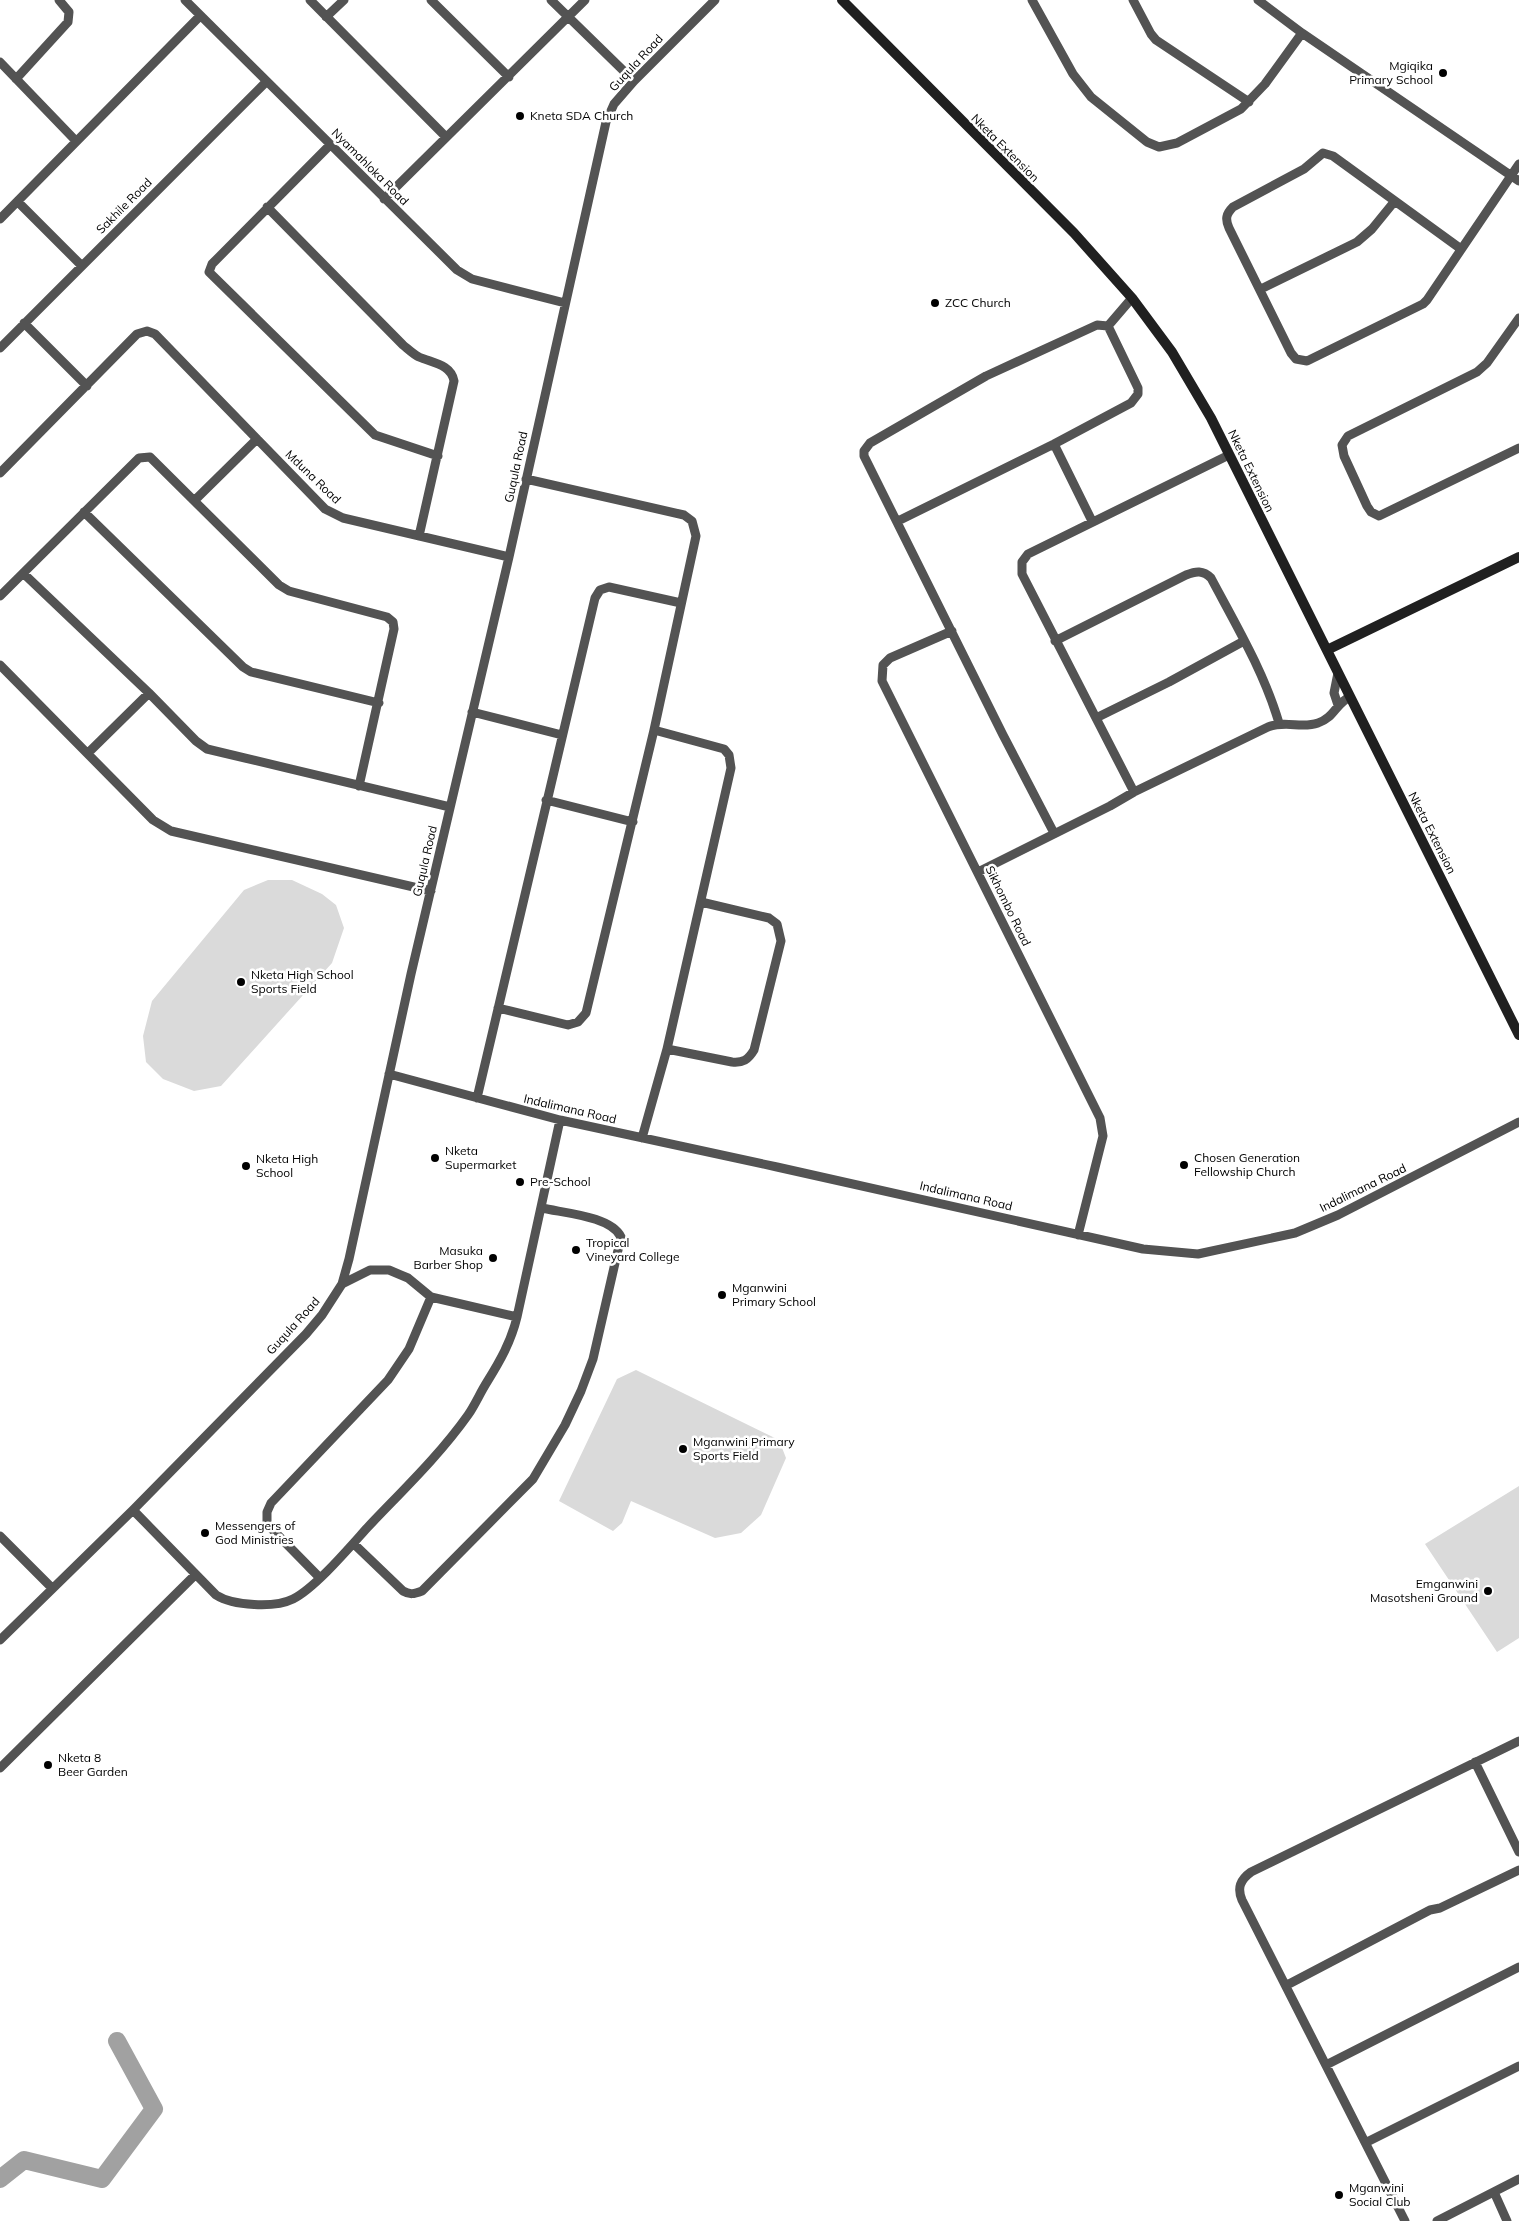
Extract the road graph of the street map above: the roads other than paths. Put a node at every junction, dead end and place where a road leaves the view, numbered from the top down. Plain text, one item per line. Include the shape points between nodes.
1 (59, 0) edge
2 (185, 0) edge
3 (310, 0) edge
4 (344, 0) edge
5 (431, 0) edge
6 (551, 0) edge
7 (586, 0) edge
8 (715, 0) edge
9 (842, 0) edge
10 (1032, 0) edge
11 (1133, 0) edge
12 (1258, 0) edge
13 (200, 16) junction
14 (326, 17) junction
15 (568, 18) junction
16 (1302, 33) junction
17 (0, 62) edge
18 (509, 77) junction
19 (16, 79) junction
20 (634, 81) junction
21 (266, 82) junction
22 (1249, 102) junction
23 (446, 136) junction
24 (76, 141) junction
25 (330, 145) junction
26 (1519, 164) edge
27 (1511, 176) junction
28 (1519, 181) edge
29 (384, 199) junction
30 (18, 202) junction
31 (1394, 202) junction
32 (267, 207) junction
33 (0, 220) edge
34 (1461, 249) junction
35 (82, 266) junction
36 (1261, 290) junction
37 (1132, 298) junction
38 (565, 303) junction
39 (1519, 318) edge
40 (24, 323) junction
41 (1108, 326) junction
42 (0, 348) edge
43 (86, 386) junction
44 (257, 439) junction
45 (1054, 444) junction
46 (1519, 448) edge
47 (1229, 455) junction
48 (438, 456) junction
49 (0, 473) edge
50 (526, 479) junction
51 (195, 500) junction
52 (84, 512) junction
53 (1092, 521) junction
54 (898, 522) junction
55 (419, 536) junction
56 (509, 557) junction
57 (1519, 557) edge
58 (24, 573) junction
59 (0, 596) edge
60 (681, 603) junction
61 (952, 631) junction
62 (1055, 641) junction
63 (1244, 641) junction
64 (1327, 650) junction
65 (0, 665) edge
66 (1338, 673) junction
67 (148, 693) junction
68 (1350, 697) junction
69 (379, 703) junction
70 (1338, 705) junction
71 (472, 712) junction
72 (1096, 718) junction
73 (1279, 723) junction
74 (654, 730) junction
75 (562, 736) junction
76 (88, 753) junction
77 (359, 786) junction
78 (1134, 792) junction
79 (546, 800) junction
80 (450, 807) junction
81 (632, 822) junction
82 (1054, 833) junction
83 (978, 872) junction
84 (431, 891) junction
85 (701, 902) junction
86 (498, 1008) junction
87 (1519, 1035) edge
88 (667, 1049) junction
89 (389, 1074) junction
90 (477, 1098) junction
91 (560, 1120) junction
92 (1519, 1122) edge
93 (642, 1138) junction
94 (542, 1208) junction
95 (1078, 1235) junction
96 (342, 1284) junction
97 (431, 1297) junction
98 (518, 1318) junction
99 (132, 1510) junction
100 (0, 1536) edge
101 (354, 1544) junction
102 (195, 1576) junction
103 (319, 1577) junction
104 (52, 1588) junction
105 (0, 1640) edge
106 (1519, 1741) edge
107 (1475, 1762) junction
108 (0, 1768) edge
109 (1519, 1852) edge
110 (1519, 1870) edge
111 (1519, 1967) edge
112 (1287, 1985) junction
113 (1326, 2065) junction
114 (1519, 2066) edge
115 (1367, 2142) junction
116 (1519, 2180) edge
117 (1494, 2192) junction
118 (1405, 2221) edge
119 (1436, 2221) edge
120 (1507, 2221) edge

1 - 19 street via 69,12 68,22
2 - 13 street, Nyamahloka Road
3 - 14 street
4 - 14 street
5 - 18 street
6 - 15 street
7 - 15 street
8 - 20 street, Guqula Road
9 - 37 street, Nketa Extension via 1074,233
10 - 22 street via 1083,87 1100,106 1152,146 1176,143
11 - 22 street via 1156,40
12 - 16 street
13 - 21 street, Nyamahloka Road
13 - 24 street
14 - 23 street
15 - 18 street
15 - 20 street
16 - 22 street
16 - 27 street
17 - 19 street
18 - 23 street
19 - 24 street
20 - 38 street, Guqula Road via 614,104 606,122
21 - 25 street, Nyamahloka Road
21 - 35 street, Sakhile Road
23 - 29 street
24 - 30 street
25 - 29 street, Nyamahloka Road
25 - 32 street
26 - 27 street
27 - 28 street
27 - 34 street
29 - 38 street, Nyamahloka Road via 463,275
30 - 33 street
30 - 35 street
31 - 34 street
31 - 36 street via 1372,230 1357,242
31 - 36 street via 1332,156 1323,153 1304,169 1233,208 1227,214 1227,223
32 - 48 street via 403,345 451,371 454,381
32 - 48 street via 212,264 210,274 375,436
34 - 36 street via 1423,304 1307,361 1299,361 1293,356
35 - 40 street, Sakhile Road
37 - 41 street
37 - 47 street, Nketa Extension via 1177,360
38 - 50 street, Guqula Road
39 - 46 street via 1477,372 1348,436 1342,445 1367,506 1379,516
40 - 42 street, Sakhile Road
40 - 43 street
41 - 45 street via 1136,382 1138,394 1125,407
41 - 54 street via 1097,325 992,374 870,444 864,451 865,460
43 - 44 street, Mduna Road via 137,334 146,331 156,334
43 - 49 street
44 - 51 street
44 - 55 street, Mduna Road via 325,509 343,518
45 - 53 street
45 - 54 street
47 - 53 street
47 - 64 street, Nketa Extension
48 - 55 street
50 - 56 street, Guqula Road
50 - 60 street via 673,512 692,521 696,536
51 - 52 street via 146,456 139,458
51 - 69 street via 288,591 387,617 393,622
52 - 58 street
52 - 69 street via 243,667 251,672
53 - 62 street via 1028,554 1022,562 1022,574
54 - 61 street
55 - 56 street, Mduna Road
56 - 71 street, Guqula Road
57 - 64 street
58 - 59 street
58 - 67 street
60 - 74 street
60 - 75 street via 612,587 597,593
61 - 82 street
61 - 83 street, Sikhombo Road via 890,658 883,665 881,674 885,689
62 - 63 street via 1197,572 1211,578
62 - 72 street
63 - 72 street
63 - 73 street via 1274,704
64 - 66 street, Nketa Extension
65 - 76 street
66 - 68 street, Nketa Extension
66 - 70 street via 1334,693
67 - 76 street
67 - 77 street via 207,749
68 - 70 street
68 - 87 street, Nketa Extension
69 - 77 street
70 - 73 street via 1330,717 1318,723
71 - 75 street
71 - 80 street, Guqula Road
72 - 78 street
73 - 78 street
74 - 81 street
74 - 85 street via 714,746 729,755 731,768
75 - 79 street
76 - 84 street via 153,820 172,831
77 - 80 street
78 - 82 street
79 - 81 street
79 - 86 street
80 - 84 street, Guqula Road
81 - 86 street via 586,1013 578,1022 568,1025
82 - 83 street
83 - 95 street, Sikhombo Road via 1102,1128 1098,1161
84 - 89 street, Guqula Road
85 - 88 street
85 - 88 street via 769,918 777,924 781,941 750,1057 732,1062
86 - 90 street
88 - 93 street
89 - 90 street, Indalimana Road
89 - 96 street, Guqula Road
90 - 91 street, Indalimana Road
91 - 93 street, Indalimana Road
91 - 94 street
92 - 95 street, Indalimana Road via 1338,1215 1271,1240 1198,1254 1143,1249
93 - 95 street, Indalimana Road
94 - 98 street
94 - 101 street via 606,1222 618,1231 620,1237 590,1366 565,1425 533,1478 422,1591 415,1594 403,1591
96 - 97 street via 370,1270 389,1270 408,1278
96 - 99 street, Guqula Road via 306,1334
97 - 98 street
97 - 103 street via 409,1349 388,1380 269,1508 266,1518 270,1528
98 - 101 street via 507,1348 465,1418
99 - 102 street
99 - 104 street, Guqula Road
100 - 104 street
101 - 103 street
102 - 103 street via 222,1599 242,1604 288,1601
102 - 108 street
104 - 105 street, Guqula Road
106 - 107 street
107 - 109 street
107 - 112 street via 1251,1872 1242,1880 1239,1893 1242,1900
110 - 112 street via 1430,1910
111 - 113 street
112 - 113 street
113 - 115 street
114 - 115 street
115 - 118 street
116 - 117 street
117 - 119 street
117 - 120 street

